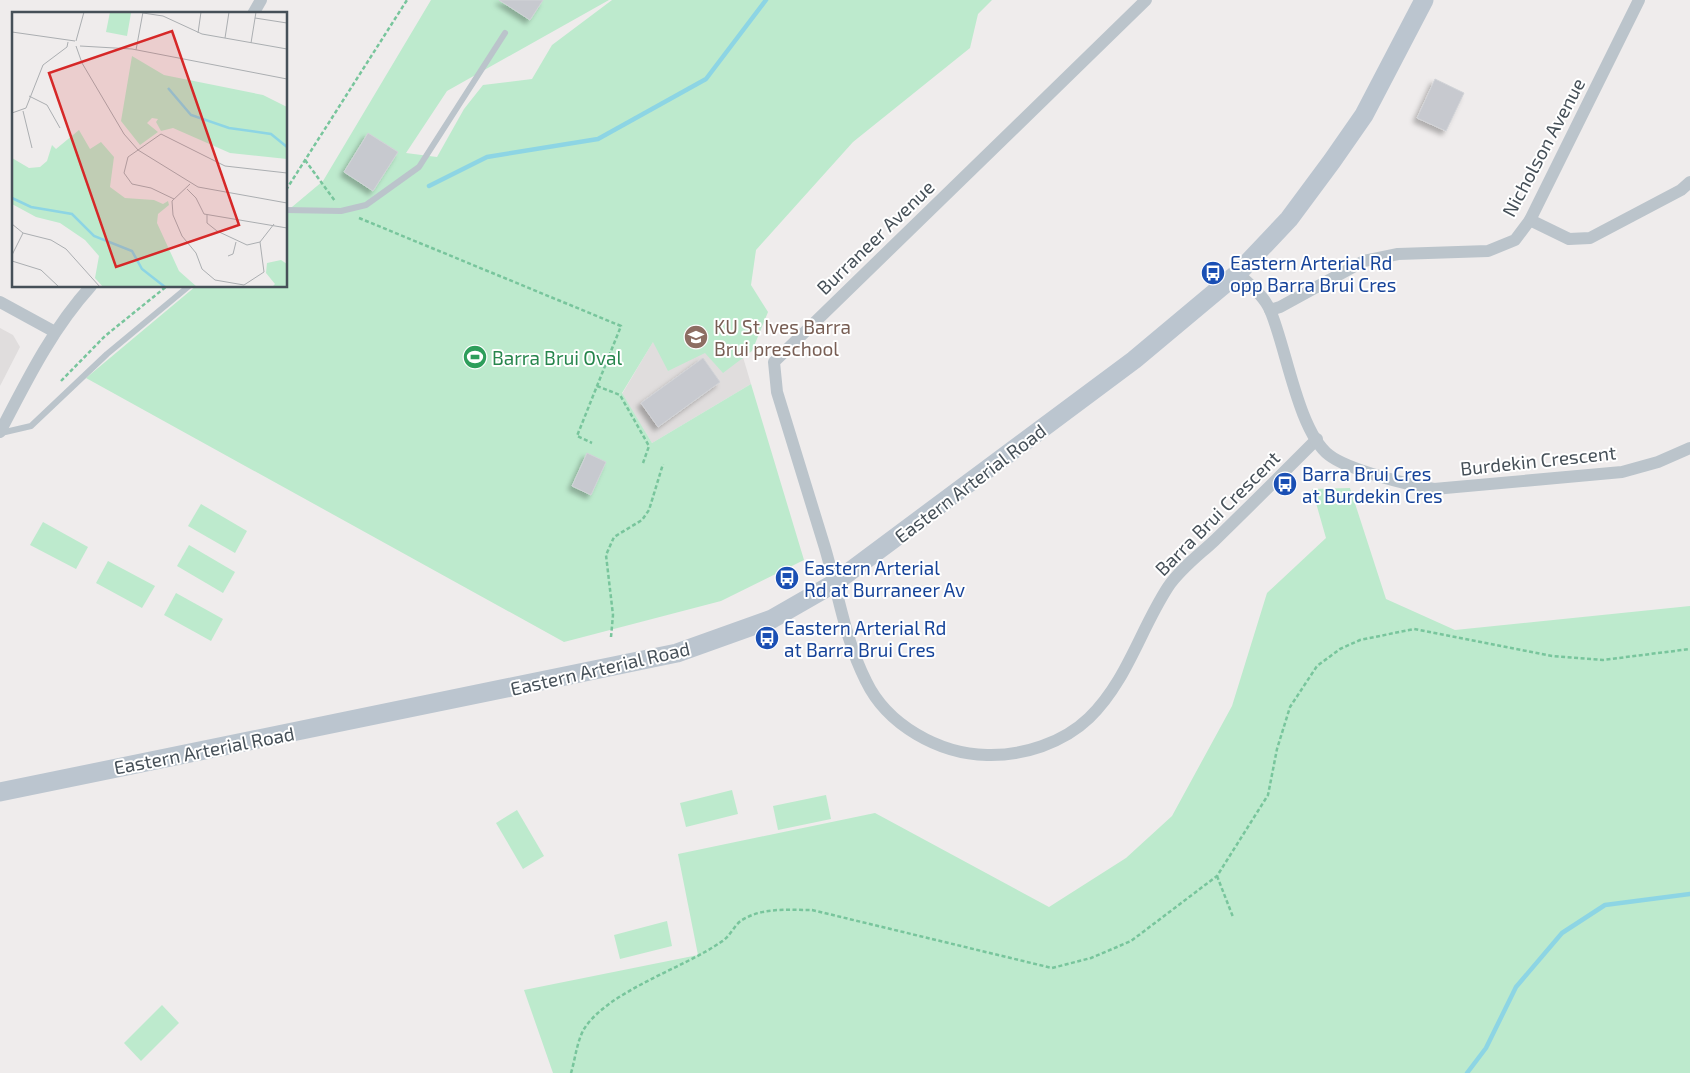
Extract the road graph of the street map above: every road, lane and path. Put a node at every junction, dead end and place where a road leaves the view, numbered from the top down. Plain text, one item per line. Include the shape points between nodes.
1 (261, 0) edge
2 (407, 0) edge
3 (1146, 0) edge
4 (1424, 0) edge
5 (1639, 0) edge
6 (255, 12) edge
7 (505, 32) dead end
8 (305, 160) junction
9 (1690, 182) edge
10 (288, 187) edge
11 (288, 210) edge
12 (342, 211) junction
13 (1530, 220) junction
14 (1238, 273) junction
15 (89, 288) edge
16 (187, 288) edge
17 (0, 302) edge
18 (1270, 310) junction
19 (55, 332) junction
20 (597, 386) junction
21 (0, 432) edge
22 (1317, 439) junction
23 (592, 442) dead end
24 (1690, 448) edge
25 (643, 464) dead end
26 (663, 464) dead end
27 (833, 584) junction
28 (611, 637) dead end
29 (1690, 649) edge
30 (0, 792) edge
31 (1217, 876) junction
32 (1233, 917) dead end
33 (571, 1073) edge

1 - 6 street
2 - 8 path
3 - 27 street, Burraneer Avenue via 774,362 777,392
4 - 14 main road, Eastern Arterial Road via 1364,115 1289,219
5 - 13 street, Nicholson Avenue
7 - 12 lane via 419,167 366,205
8 - 10 path
8 - 12 path
9 - 13 street via 1590,238 1569,239
11 - 12 lane
12 - 20 path via 621,326
13 - 18 street, Nicholson Avenue via 1515,240 1488,251 1398,254 1364,261
14 - 18 street, Burdekin Crescent
14 - 27 main road, Eastern Arterial Road via 1126,366
15 - 19 street
16 - 21 lane via 107,354 31,426
17 - 19 street
18 - 22 street, Burdekin Crescent via 1307,422
19 - 21 street
20 - 23 path via 577,436
20 - 25 path via 620,395 649,446
22 - 24 street, Burdekin Crescent via 1327,454 1337,460 1406,484 1434,489 1622,472 1658,462
22 - 27 street, Barra Brui Crescent via 1169,585 1117,685 1104,703 1067,735 1043,746 999,756 961,752 918,736 901,723 866,682
26 - 28 path via 649,510 642,520 614,537 606,555 613,615
27 - 30 main road, Eastern Arterial Road via 772,619 677,653
29 - 31 path via 1594,659 1552,656 1414,629 1360,640 1340,648 1317,666 1290,707 1268,794
31 - 32 path
31 - 33 path via 1131,941 1091,958 1052,968 812,910 771,909 741,920 724,941 655,976 606,1006 584,1030

